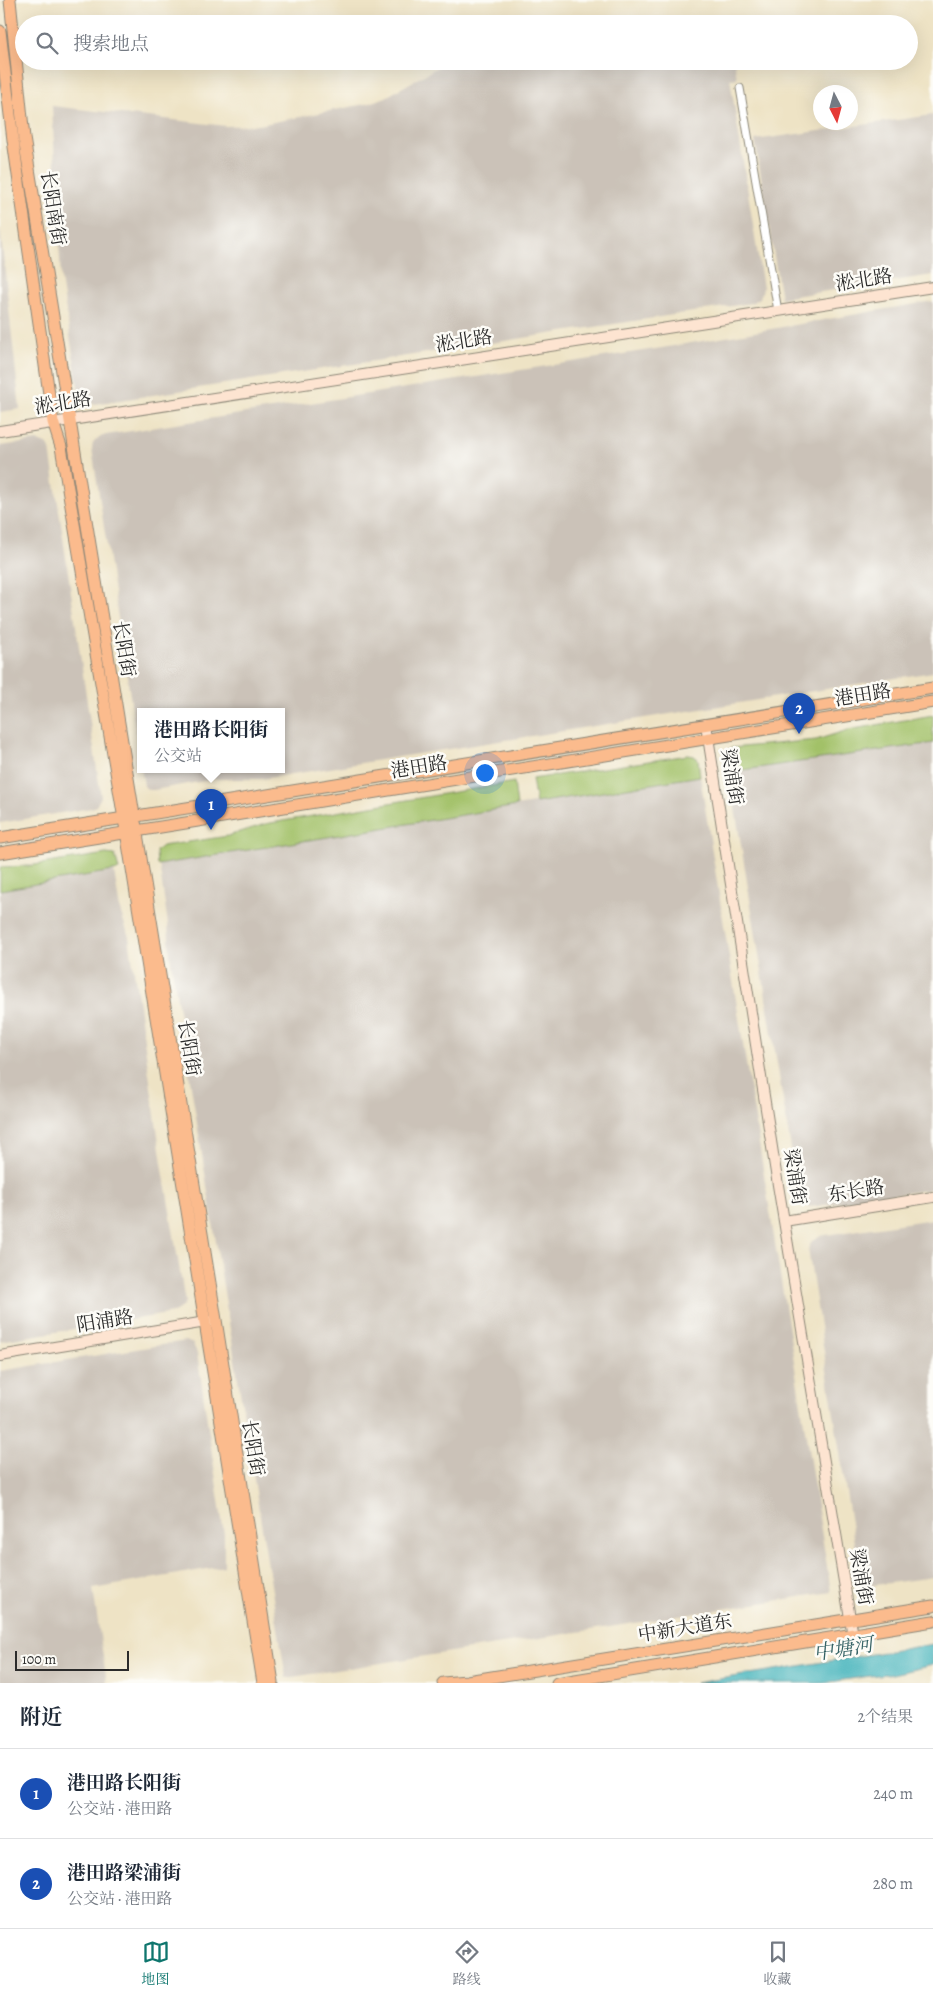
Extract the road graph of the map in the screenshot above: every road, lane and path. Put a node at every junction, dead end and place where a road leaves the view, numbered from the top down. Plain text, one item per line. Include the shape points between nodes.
1 (10, 0) edge
2 (0, 31) edge
3 (15, 49) edge
4 (17, 70) edge
5 (740, 88) dead end
6 (933, 287) edge
7 (778, 311) junction
8 (69, 420) junction
9 (53, 422) junction
10 (0, 431) edge
11 (933, 688) edge
12 (933, 702) edge
13 (706, 724) junction
14 (708, 738) junction
15 (129, 818) junction
16 (131, 832) junction
17 (0, 838) edge
18 (0, 853) edge
19 (933, 1197) edge
20 (784, 1220) junction
21 (210, 1321) junction
22 (0, 1356) edge
23 (933, 1606) edge
24 (850, 1620) junction
25 (933, 1621) edge
26 (853, 1636) junction
27 (263, 1683) edge
28 (273, 1683) edge
29 (443, 1683) edge
30 (557, 1683) edge

1 - 3 main road, 长阳南街
2 - 9 main road, 长阳南街
4 - 8 main road, 长阳南街 via 24,138
5 - 7 street
6 - 7 street, 淞北路
7 - 8 street, 淞北路
8 - 9 street, 淞北路
8 - 15 main road, 长阳街
9 - 10 street, 淞北路
9 - 15 main road, 长阳街 via 61,447
11 - 13 main road, 港田路
12 - 14 main road, 港田路
13 - 14 street, 梁浦街
13 - 15 main road, 港田路
14 - 16 main road, 港田路
14 - 20 street, 梁浦街
15 - 16 main road, 长阳街
15 - 17 main road, 港田路
16 - 18 main road, 港田路
16 - 21 main road, 长阳街
19 - 20 street, 东长路
20 - 24 street, 梁浦街
21 - 22 street, 阳浦路
21 - 27 main road, 长阳街
21 - 28 main road, 长阳街
23 - 24 main road, 中新大道东
24 - 26 street, 梁浦街
24 - 29 main road, 中新大道东
25 - 26 main road, 中新大道东
26 - 30 main road, 中新大道东

